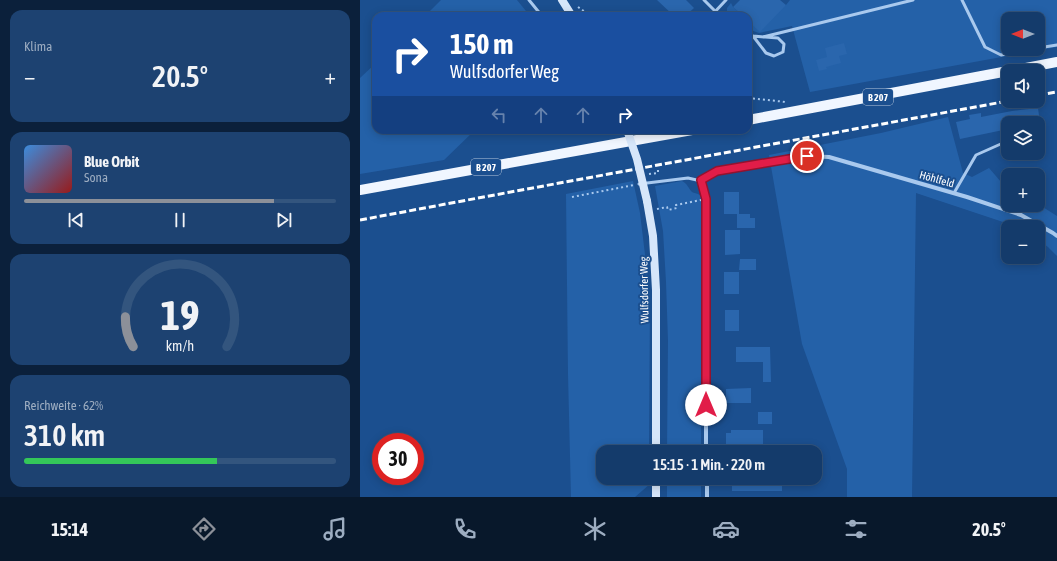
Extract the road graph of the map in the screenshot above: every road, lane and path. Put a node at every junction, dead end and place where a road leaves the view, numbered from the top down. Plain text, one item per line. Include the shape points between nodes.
1 (529, 0) edge
2 (562, 0) edge
3 (704, 0) edge
4 (726, 0) edge
5 (913, 0) edge
6 (962, 0) edge
7 (573, 5) dead end
8 (715, 11) joint
9 (539, 12) edge
10 (570, 12) edge
11 (584, 12) edge
12 (753, 36) joint
13 (763, 37) junction
14 (1057, 45) edge
15 (1045, 47) edge
16 (1001, 55) edge
17 (1057, 62) edge
18 (1045, 64) edge
19 (1001, 73) edge
20 (752, 119) edge
21 (628, 134) edge
22 (670, 134) edge
23 (1001, 144) edge
24 (658, 168) dead end
25 (649, 174) dead end
26 (701, 180) junction
27 (639, 184) joint
28 (360, 190) edge
29 (954, 193) junction
30 (572, 197) dead end
31 (706, 199) junction
32 (656, 210) dead end
33 (1057, 236) edge
34 (656, 445) edge
35 (706, 445) edge
36 (656, 485) edge
37 (706, 485) edge
38 (656, 497) edge
39 (707, 497) edge

1 - 9 lane
2 - 10 street
3 - 8 lane
4 - 8 lane
5 - 13 lane
6 - 16 lane via 985,47
7 - 11 path
12 - 13 lane
12 - 13 lane via 766,53 774,56 783,52 784,44 778,38
14 - 15 lane
17 - 18 main road, B 207
19 - 20 main road, B 207
21 - 34 street, Wulfsdorfer Weg, bridge via 647,200 653,236 656,290
22 - 28 main road, B 207
23 - 29 lane via 976,154
24 - 25 path via 658,172
26 - 27 lane via 688,178
26 - 29 street, Höhlfeld via 717,171 807,156 829,157
26 - 31 street
27 - 30 path
29 - 33 street, Höhlfeld via 1021,214
31 - 32 path via 676,205 677,208 668,210 667,207
31 - 35 street
36 - 38 street
37 - 39 street

